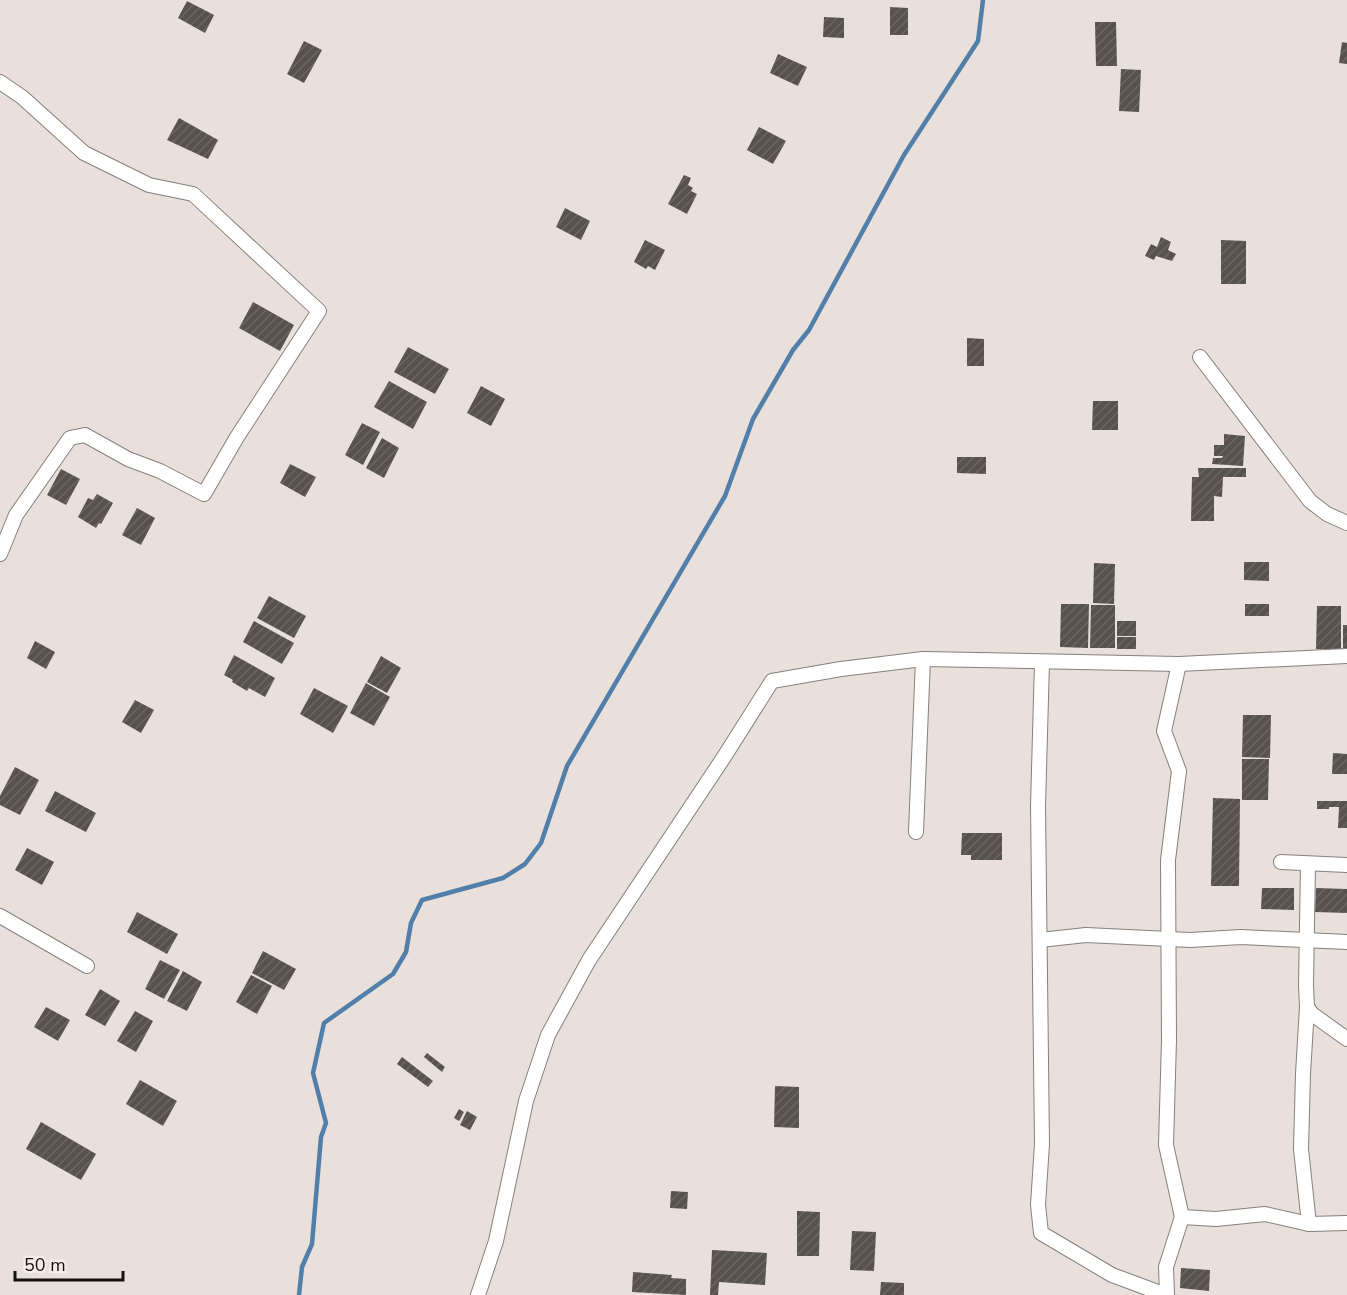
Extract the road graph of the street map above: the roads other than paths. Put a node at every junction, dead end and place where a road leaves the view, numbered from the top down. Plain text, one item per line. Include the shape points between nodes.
1 (0, 82) edge
2 (1200, 357) dead end
3 (1347, 523) edge
4 (0, 554) edge
5 (1347, 656) edge
6 (923, 659) junction
7 (1042, 662) junction
8 (1179, 664) junction
9 (916, 832) dead end
10 (1281, 862) dead end
11 (1308, 864) junction
12 (1347, 865) edge
13 (0, 916) edge
14 (1168, 938) junction
15 (1040, 940) junction
16 (1307, 940) junction
17 (1347, 942) edge
18 (87, 966) dead end
19 (1308, 1007) junction
20 (1347, 1040) edge
21 (1182, 1217) junction
22 (1347, 1223) edge
23 (1310, 1224) junction
24 (478, 1295) edge
25 (1167, 1295) edge

1 - 4 street via 84,153 149,185 194,194 320,311 204,494 85,435 70,438 16,515
2 - 3 street via 1310,501
5 - 8 street
6 - 7 street
6 - 9 street
6 - 24 street via 772,681 589,960 548,1035 526,1101 496,1241
7 - 8 street
7 - 15 street
8 - 14 street via 1164,731 1179,771 1168,860
10 - 11 street
11 - 12 street
11 - 16 street
13 - 18 street
14 - 15 street via 1086,935
14 - 16 street
14 - 21 street via 1166,1145
15 - 25 street via 1041,1233 1112,1275
16 - 17 street
16 - 19 street
19 - 20 street
19 - 23 street via 1301,1149
21 - 23 street via 1216,1220 1265,1214
21 - 25 street via 1166,1267
22 - 23 street

